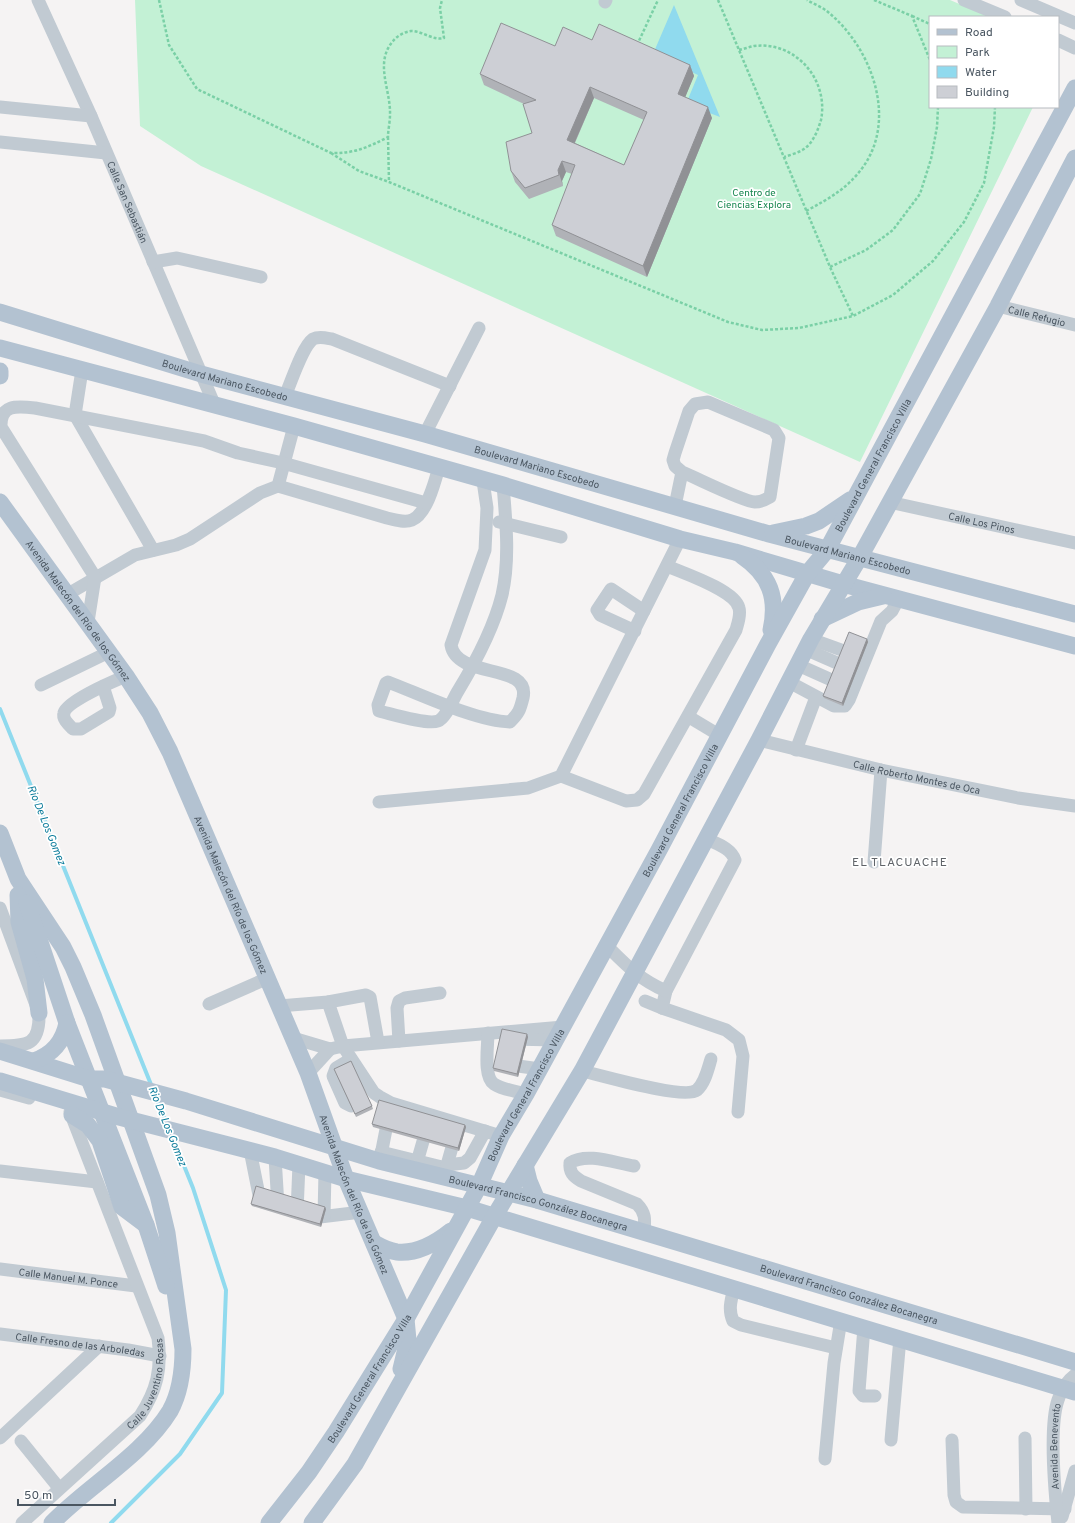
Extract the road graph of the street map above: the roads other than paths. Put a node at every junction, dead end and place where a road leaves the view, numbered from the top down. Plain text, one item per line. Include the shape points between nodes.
1 (38, 0) edge
2 (964, 0) edge
3 (1021, 0) edge
4 (1003, 16) edge
5 (1059, 16) edge
6 (1059, 16) edge
7 (1075, 23) edge
8 (1059, 40) edge
9 (1075, 48) edge
10 (1075, 88) edge
11 (0, 107) edge
12 (91, 116) junction
13 (0, 142) edge
14 (106, 153) junction
15 (1075, 158) edge
16 (154, 262) junction
17 (261, 277) dead end
18 (998, 306) junction
19 (0, 312) edge
20 (1075, 325) edge
21 (479, 328) dead end
22 (0, 348) edge
23 (82, 370) junction
24 (0, 371) edge
25 (201, 374) junction
26 (0, 376) edge
27 (450, 386) junction
28 (285, 396) junction
29 (318, 405) junction
30 (215, 406) junction
31 (75, 415) junction
32 (294, 426) junction
33 (425, 434) junction
34 (283, 463) junction
35 (439, 467) junction
36 (682, 472) junction
37 (483, 481) junction
38 (503, 485) junction
39 (278, 486) junction
40 (0, 495) edge
41 (854, 497) junction
42 (0, 502) edge
43 (889, 502) junction
44 (426, 503) junction
45 (675, 506) junction
46 (487, 519) junction
47 (506, 523) junction
48 (19, 526) junction
49 (769, 534) junction
50 (561, 537) dead end
51 (680, 539) junction
52 (1075, 543) edge
53 (153, 550) junction
54 (485, 550) junction
55 (827, 550) junction
56 (735, 552) junction
57 (860, 557) junction
58 (505, 558) junction
59 (667, 566) junction
60 (808, 574) junction
61 (95, 577) junction
62 (843, 584) junction
63 (68, 594) junction
64 (894, 597) junction
65 (644, 611) junction
66 (1075, 614) edge
67 (822, 619) junction
68 (88, 622) junction
69 (635, 632) junction
70 (768, 644) junction
71 (808, 644) junction
72 (1075, 646) edge
73 (109, 652) junction
74 (866, 658) junction
75 (798, 665) junction
76 (473, 666) junction
77 (860, 674) junction
78 (126, 676) junction
79 (789, 682) junction
80 (41, 685) dead end
81 (104, 686) dead end
82 (853, 690) junction
83 (816, 697) junction
84 (449, 706) junction
85 (689, 717) junction
86 (719, 734) junction
87 (759, 740) junction
88 (796, 750) junction
89 (881, 770) junction
90 (561, 776) junction
91 (379, 802) dead end
92 (1075, 806) edge
93 (0, 833) edge
94 (707, 839) junction
95 (874, 862) dead end
96 (18, 879) junction
97 (0, 908) edge
98 (607, 946) junction
99 (633, 972) junction
100 (268, 978) junction
101 (666, 991) junction
102 (440, 994) dead end
103 (328, 1002) junction
104 (645, 1002) dead end
105 (209, 1004) dead end
106 (279, 1006) junction
107 (662, 1008) junction
108 (39, 1013) junction
109 (67, 1023) junction
110 (559, 1033) junction
111 (488, 1036) junction
112 (293, 1038) junction
113 (400, 1041) junction
114 (378, 1042) junction
115 (0, 1046) edge
116 (343, 1046) junction
117 (330, 1049) junction
118 (0, 1051) edge
119 (351, 1058) junction
120 (711, 1059) dead end
121 (34, 1062) junction
122 (487, 1062) junction
123 (540, 1069) junction
124 (582, 1071) junction
125 (308, 1073) junction
126 (97, 1079) junction
127 (0, 1081) edge
128 (0, 1090) edge
129 (526, 1094) junction
130 (391, 1103) junction
131 (351, 1106) edge
132 (102, 1111) junction
133 (738, 1112) dead end
134 (72, 1115) junction
135 (430, 1115) junction
136 (458, 1124) junction
137 (484, 1131) junction
138 (501, 1136) junction
139 (334, 1148) junction
140 (250, 1150) junction
141 (275, 1157) junction
142 (380, 1157) junction
143 (298, 1164) junction
144 (447, 1165) junction
145 (525, 1165) junction
146 (416, 1166) junction
147 (634, 1166) dead end
148 (0, 1171) edge
149 (325, 1172) junction
150 (346, 1179) junction
151 (97, 1182) junction
152 (479, 1186) junction
153 (508, 1193) junction
154 (537, 1200) junction
155 (278, 1206) junction
156 (467, 1208) junction
157 (297, 1212) junction
158 (361, 1212) junction
159 (324, 1216) junction
160 (494, 1217) junction
161 (146, 1225) junction
162 (456, 1227) junction
163 (644, 1232) junction
164 (374, 1243) junction
165 (0, 1269) edge
166 (136, 1286) junction
167 (734, 1288) junction
168 (406, 1319) junction
169 (841, 1320) junction
170 (864, 1327) junction
171 (180, 1328) junction
172 (0, 1334) edge
173 (900, 1338) junction
174 (99, 1346) junction
175 (836, 1348) junction
176 (160, 1356) junction
177 (1075, 1362) edge
178 (1075, 1375) edge
179 (1069, 1390) edge
180 (875, 1396) dead end
181 (373, 1433) junction
182 (0, 1438) edge
183 (1024, 1438) dead end
184 (891, 1440) dead end
185 (952, 1440) dead end
186 (21, 1441) dead end
187 (825, 1459) dead end
188 (1075, 1471) edge
189 (59, 1488) junction
190 (1026, 1509) junction
191 (1061, 1509) junction
192 (22, 1523) edge
193 (52, 1523) edge
194 (269, 1523) edge
195 (312, 1523) edge
196 (1059, 1523) edge

1 - 12 street, Calle San Sebastián
2 - 4 street
3 - 6 street
5 - 7 street
8 - 9 street
10 - 41 main road, Boulevard General Francisco Villa
11 - 12 street
12 - 14 street, Calle San Sebastián
13 - 14 street
14 - 16 street, Calle San Sebastián
15 - 18 main road
16 - 17 street via 177,258
16 - 25 street, Calle San Sebastián
18 - 20 street, Calle Refugio
18 - 43 main road
19 - 25 main road, Boulevard Mariano Escobedo
21 - 27 street
22 - 23 main road
23 - 30 main road
23 - 31 street
24 - 26 main road
25 - 28 main road, Boulevard Mariano Escobedo
25 - 30 street, Calle San Sebastián
27 - 28 street via 332,339 321,337 313,340 306,348
27 - 33 street
28 - 29 main road, Boulevard Mariano Escobedo
29 - 32 main road via 300,414
29 - 33 main road, Boulevard Mariano Escobedo
30 - 32 main road
31 - 34 street via 204,441 238,453
31 - 53 street
31 - 61 street via 20,406 4,412 1,427
32 - 34 street
32 - 35 main road
33 - 45 main road, Boulevard Mariano Escobedo
34 - 39 street
34 - 44 street
35 - 37 main road
35 - 44 street
36 - 36 street via 742,498 754,502 765,500 770,497 779,438 774,430 708,402 695,404 689,411 673,460
36 - 45 street
37 - 38 main road
37 - 46 street
38 - 47 street
38 - 51 main road
39 - 44 street via 400,521 412,520
39 - 53 street via 260,493 190,539
40 - 48 main road
41 - 49 main road via 819,521
41 - 55 main road, Boulevard General Francisco Villa
42 - 48 main road, Avenida Malecón del Río de los Gómez
43 - 52 street, Calle Los Pinos
43 - 57 main road
45 - 49 main road, Boulevard Mariano Escobedo
46 - 47 street
46 - 54 street
47 - 50 street
47 - 58 street
48 - 63 main road, Avenida Malecón del Río de los Gómez
49 - 55 main road, Boulevard Mariano Escobedo
51 - 56 main road
51 - 59 street
53 - 61 street via 135,555
54 - 58 street
54 - 76 street via 451,645 455,656
55 - 57 main road, Boulevard Mariano Escobedo
55 - 60 main road, Boulevard General Francisco Villa
56 - 60 main road
56 - 70 main road via 753,564 766,580 770,590 775,608
57 - 62 main road
57 - 66 main road, Boulevard Mariano Escobedo
58 - 76 street via 502,594
59 - 65 street
59 - 85 street via 722,590 739,607 740,617 736,630
60 - 62 main road
60 - 70 main road, Boulevard General Francisco Villa
61 - 63 street
61 - 68 street
62 - 64 main road
62 - 67 main road
63 - 68 main road, Avenida Malecón del Río de los Gómez
64 - 67 main road via 858,602
64 - 72 main road
64 - 74 street via 892,611 880,621
65 - 69 street
65 - 69 street via 611,589 597,610 600,615
67 - 71 main road
68 - 73 main road, Avenida Malecón del Río de los Gómez
69 - 90 street
70 - 86 main road, Boulevard General Francisco Villa
71 - 74 street
71 - 75 main road
71 - 77 street
73 - 78 main road, Avenida Malecón del Río de los Gómez
73 - 80 street
74 - 77 street
75 - 79 main road
75 - 82 street
76 - 84 street
76 - 84 street via 515,678 521,683 524,692 519,713 510,722 496,722
77 - 82 street
78 - 81 street
78 - 100 main road, Avenida Malecón del Río de los Gómez via 150,713 170,752
79 - 83 street
79 - 87 main road
82 - 83 street via 845,706 840,707
83 - 88 street
84 - 84 street via 444,717 429,722 379,710 378,707 388,682
85 - 86 street
85 - 90 street via 650,785 637,800 626,801
86 - 98 main road, Boulevard General Francisco Villa
87 - 88 street, Calle Roberto Montes de Oca
87 - 94 main road
88 - 89 street, Calle Roberto Montes de Oca
89 - 92 street, Calle Roberto Montes de Oca via 1018,798
89 - 95 street
90 - 91 street via 528,788
93 - 96 main road
94 - 99 main road
94 - 101 street via 728,849 733,853 735,860
96 - 108 main road via 19,922 36,985
96 - 109 main road
96 - 171 main road via 73,967 158,1195
97 - 108 street
98 - 99 street
98 - 110 main road, Boulevard General Francisco Villa
99 - 101 street
99 - 124 main road
100 - 105 street
100 - 106 main road, Avenida Malecón del Río de los Gómez
101 - 107 street
102 - 113 street via 399,1001 397,1008
103 - 106 street
103 - 114 street via 366,995 370,998
103 - 116 street
104 - 107 street
106 - 112 main road, Avenida Malecón del Río de los Gómez
107 - 133 street via 726,1030 739,1040 743,1056
108 - 115 street via 37,1035 31,1043 21,1046
109 - 121 main road via 63,1038 57,1047
109 - 126 main road
110 - 111 street
110 - 123 main road, Boulevard General Francisco Villa
111 - 113 street
111 - 122 street
112 - 117 street
112 - 125 main road, Avenida Malecón del Río de los Gómez
113 - 114 street
114 - 116 street
116 - 117 street
116 - 119 street
117 - 125 street
118 - 121 main road, Boulevard Francisco González Bocanegra
119 - 130 street via 371,1094
119 - 131 street via 336,1068 333,1076 345,1103
120 - 124 street via 704,1081 697,1090 688,1094
121 - 126 main road, Boulevard Francisco González Bocanegra
122 - 123 street
122 - 129 street via 488,1077 492,1083
123 - 129 main road, Boulevard General Francisco Villa
124 - 145 main road
125 - 139 main road, Avenida Malecón del Río de los Gómez
126 - 132 main road
126 - 139 main road, Boulevard Francisco González Bocanegra via 186,1100
127 - 132 main road
128 - 134 street via 64,1108
129 - 138 main road, Boulevard General Francisco Villa
130 - 135 street
130 - 142 street
132 - 140 main road
132 - 161 main road
134 - 151 street, Calle Juventino Rosas
134 - 161 main road via 88,1125 100,1141 122,1207
135 - 136 street
135 - 146 street
136 - 137 street
136 - 144 street
137 - 138 street
137 - 144 street via 470,1158 464,1163
138 - 152 main road, Boulevard General Francisco Villa
139 - 142 main road, Boulevard Francisco González Bocanegra
139 - 150 main road, Avenida Malecón del Río de los Gómez
140 - 141 main road
140 - 155 street via 260,1200
141 - 143 main road
141 - 155 street
142 - 146 main road, Boulevard Francisco González Bocanegra
143 - 149 main road
143 - 157 street
144 - 146 street
145 - 153 main road
145 - 154 main road
146 - 152 main road, Boulevard Francisco González Bocanegra
147 - 163 street via 584,1158 575,1159 570,1163 569,1170 581,1181 637,1204 645,1217
148 - 151 street
149 - 150 main road
149 - 159 street
150 - 156 main road
150 - 158 main road, Avenida Malecón del Río de los Gómez
151 - 166 street, Calle Juventino Rosas
152 - 153 main road, Boulevard Francisco González Bocanegra
152 - 156 main road, Boulevard General Francisco Villa
153 - 154 main road, Boulevard Francisco González Bocanegra
153 - 160 main road
154 - 163 main road, Boulevard Francisco González Bocanegra
155 - 157 street
156 - 160 main road
156 - 162 main road, Boulevard General Francisco Villa
157 - 159 street
158 - 159 street
158 - 164 main road, Avenida Malecón del Río de los Gómez
160 - 167 main road
160 - 181 main road
161 - 171 main road
162 - 164 main road via 434,1244 412,1251 397,1252
162 - 168 main road, Boulevard General Francisco Villa
163 - 177 main road, Boulevard Francisco González Bocanegra
164 - 168 main road, Avenida Malecón del Río de los Gómez
165 - 166 street, Calle Manuel M. Ponce
166 - 176 street, Calle Juventino Rosas via 158,1338
167 - 169 main road
167 - 175 street via 730,1305 733,1321
168 - 181 main road, Avenida Malecón del Río de los Gómez via 407,1350
168 - 194 main road, Boulevard General Francisco Villa via 336,1432
169 - 170 main road
169 - 175 street
170 - 173 main road
170 - 180 street via 859,1391 863,1396
171 - 193 main road via 183,1366 170,1410 153,1435
172 - 174 street, Calle Fresno de las Arboledas
173 - 179 main road
173 - 184 street
174 - 176 street, Calle Fresno de las Arboledas
174 - 182 street
175 - 187 street
176 - 189 street, Calle Juventino Rosas via 158,1378 151,1399 140,1416
178 - 179 street, Avenida Benevento
179 - 191 street, Avenida Benevento via 1057,1401 1054,1430
181 - 195 main road via 343,1481
183 - 190 street
185 - 190 street via 956,1502 963,1507 973,1508
186 - 189 street
188 - 191 street, Avenida Benevento
189 - 192 street, Calle Juventino Rosas
190 - 191 street
191 - 196 street, Avenida Benevento

